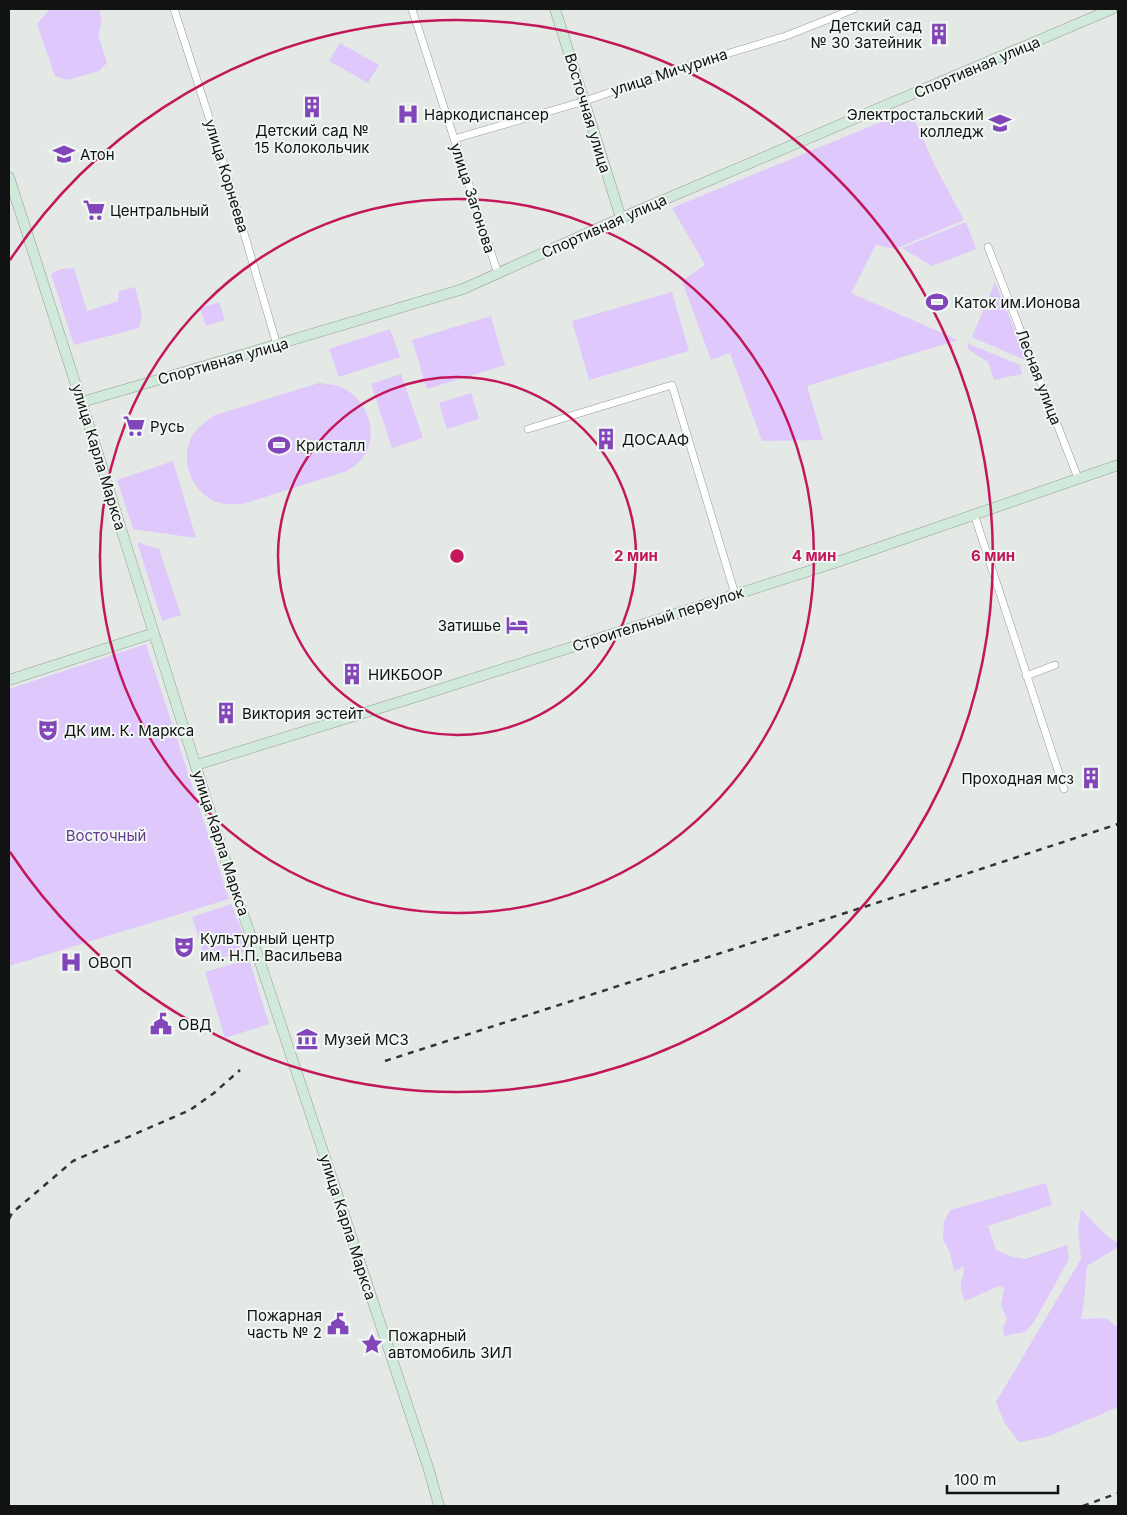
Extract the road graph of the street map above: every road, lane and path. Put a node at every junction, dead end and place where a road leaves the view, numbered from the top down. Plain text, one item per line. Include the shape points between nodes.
1 (174, 9) edge
2 (412, 9) edge
3 (555, 9) edge
4 (854, 9) edge
5 (1112, 9) edge
6 (585, 101) junction
7 (454, 139) junction
8 (9, 177) edge
9 (621, 218) junction
10 (988, 247) dead end
11 (498, 274) junction
12 (277, 345) junction
13 (82, 402) junction
14 (528, 429) dead end
15 (1118, 465) edge
16 (1078, 478) junction
17 (974, 514) junction
18 (735, 594) junction
19 (154, 633) junction
20 (1055, 665) dead end
21 (1026, 676) junction
22 (9, 680) edge
23 (196, 765) junction
24 (1064, 789) dead end
25 (439, 1506) edge

1 - 12 street, улица Корнеева
2 - 7 street, улица Загонова
3 - 6 street, Восточная улица
4 - 6 street, улица Мичурина via 786,36 683,66
5 - 9 street, Спортивная улица
6 - 7 street, улица Мичурина
6 - 9 street, Восточная улица
7 - 11 street, улица Загонова
8 - 13 street, улица Карла Маркса
9 - 11 street, Спортивная улица
10 - 16 street, Лесная улица
11 - 12 street, Спортивная улица via 450,293
12 - 13 street, Спортивная улица
13 - 19 street, улица Карла Маркса
14 - 18 street via 672,386
15 - 16 street, Строительный переулок
16 - 17 street, Строительный переулок
17 - 18 street, Строительный переулок
17 - 21 street
18 - 23 street, Строительный переулок
19 - 22 street
19 - 23 street, улица Карла Маркса
20 - 21 street
21 - 24 street
23 - 25 street, улица Карла Маркса

